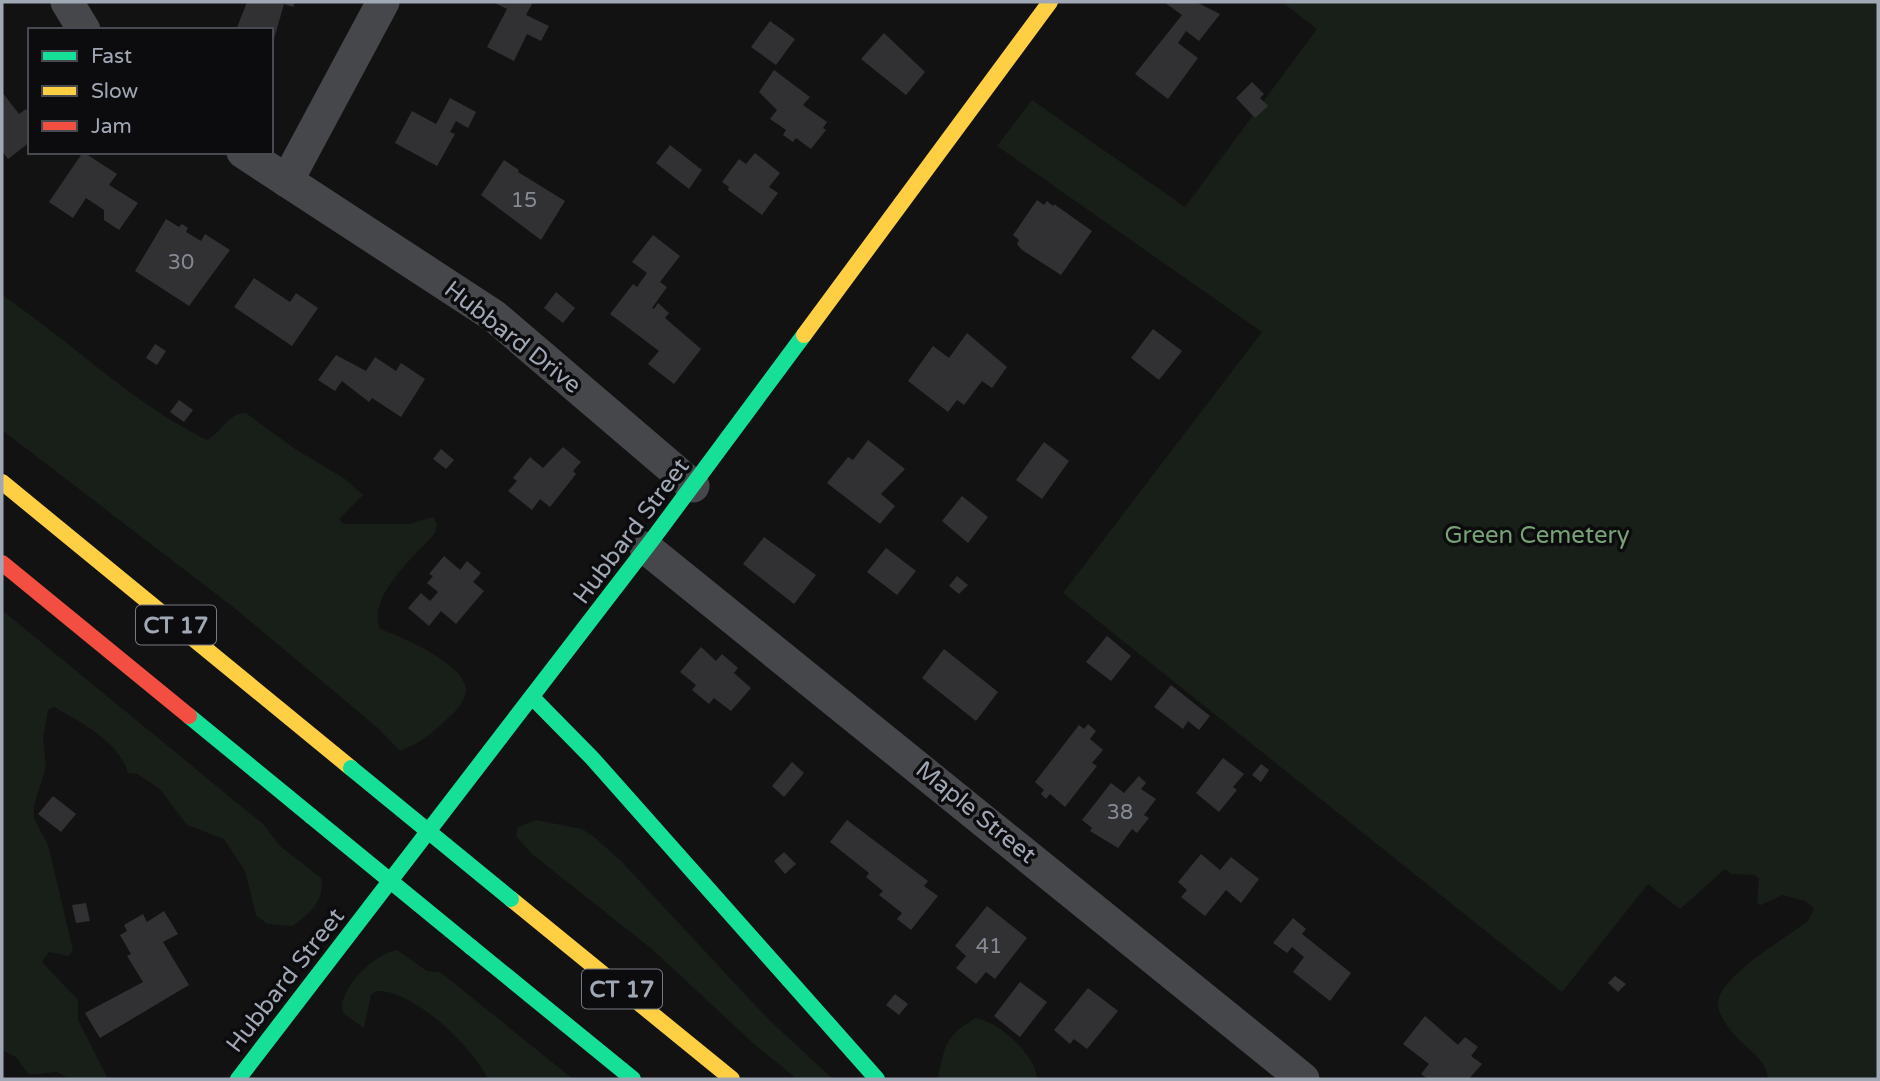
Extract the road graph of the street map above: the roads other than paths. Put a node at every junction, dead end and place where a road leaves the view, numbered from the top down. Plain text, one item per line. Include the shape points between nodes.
1 (67, 2) edge
2 (383, 2) edge
3 (1050, 2) edge
4 (83, 28) edge
5 (246, 154) edge
6 (287, 181) junction
7 (2, 482) edge
8 (693, 486) junction
9 (646, 548) junction
10 (2, 563) edge
11 (532, 697) junction
12 (237, 1079) edge
13 (633, 1079) edge
14 (732, 1079) edge
15 (877, 1079) edge
16 (1303, 1079) edge

1 - 4 street
2 - 6 street
3 - 8 main road, Hubbard Street
5 - 6 street, Hubbard Drive
6 - 8 street, Hubbard Drive via 494,316
7 - 14 main road, CT 17, bridge
8 - 9 main road, Hubbard Street
9 - 11 main road, Hubbard Street
9 - 16 street, Maple Street
10 - 13 main road, CT 17, bridge
11 - 12 main road, Hubbard Street
11 - 15 main road via 592,758

